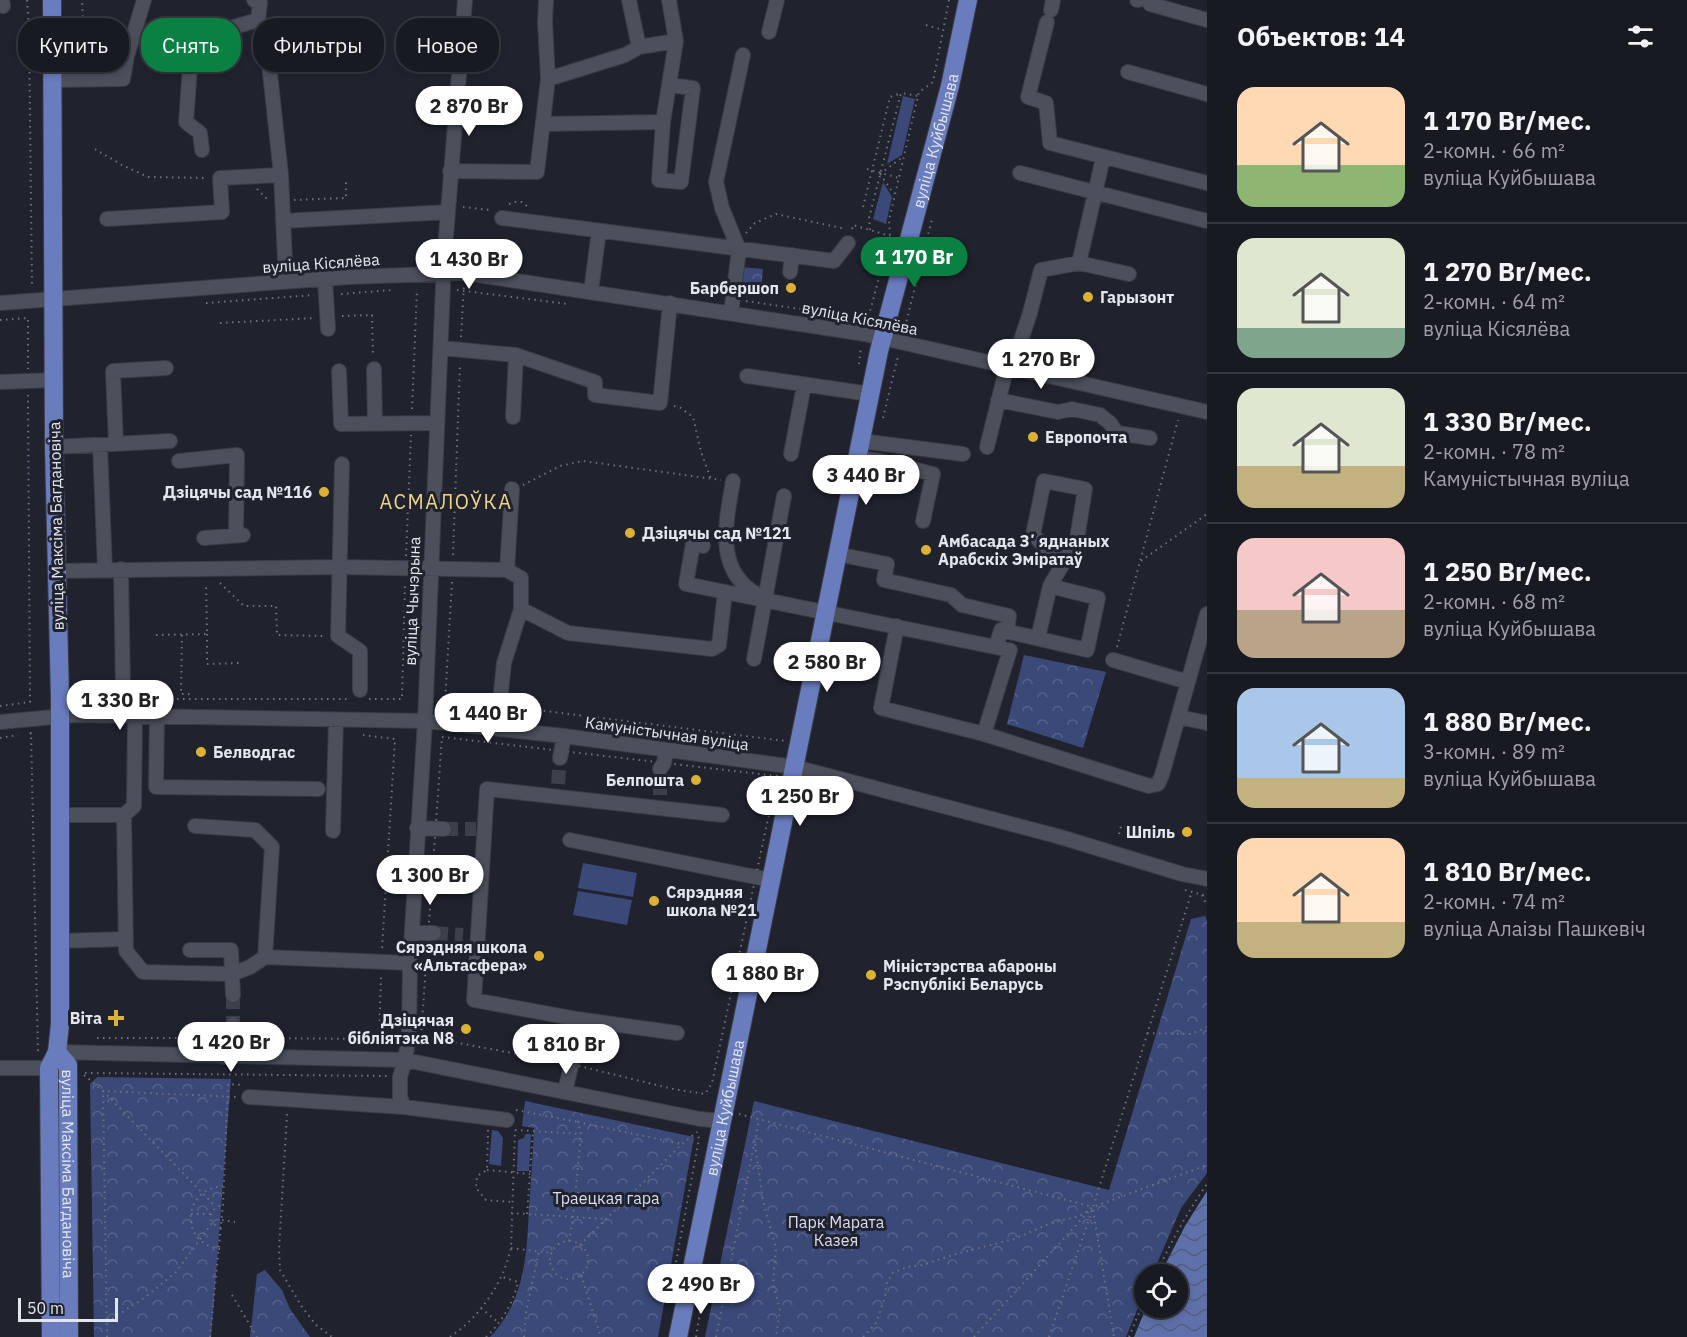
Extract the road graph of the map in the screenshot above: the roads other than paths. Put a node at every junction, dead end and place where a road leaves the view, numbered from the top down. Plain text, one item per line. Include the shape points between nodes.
1 (52, 0) edge
2 (144, 0) edge
3 (254, 0) edge
4 (465, 0) edge
5 (546, 0) edge
6 (629, 0) edge
7 (669, 0) edge
8 (777, 0) edge
9 (968, 0) edge
10 (1142, 1) edge
11 (1050, 11) edge
12 (1207, 20) edge
13 (769, 32) dead end
14 (676, 41) junction
15 (639, 47) junction
16 (743, 56) dead end
17 (270, 72) edge
18 (1128, 72) dead end
19 (548, 79) junction
20 (53, 80) junction
21 (669, 85) junction
22 (1207, 94) edge
23 (663, 122) junction
24 (543, 124) junction
25 (202, 150) dead end
26 (1103, 158) junction
27 (450, 171) junction
28 (1020, 173) dead end
29 (281, 175) junction
30 (1207, 183) edge
31 (1095, 193) junction
32 (448, 212) junction
33 (283, 217) junction
34 (502, 218) dead end
35 (108, 219) dead end
36 (1207, 221) edge
37 (599, 231) junction
38 (850, 237) road end
39 (739, 250) junction
40 (792, 255) junction
41 (1079, 263) junction
42 (790, 272) dead end
43 (444, 273) junction
44 (1129, 274) dead end
45 (325, 278) junction
46 (286, 281) junction
47 (591, 291) junction
48 (53, 299) junction
49 (0, 303) edge
50 (670, 303) junction
51 (731, 313) junction
52 (328, 329) dead end
53 (882, 338) junction
54 (441, 348) junction
55 (516, 355) junction
56 (1010, 366) junction
57 (166, 368) dead end
58 (374, 369) dead end
59 (339, 371) dead end
60 (747, 376) dead end
61 (54, 380) junction
62 (0, 382) edge
63 (804, 385) junction
64 (870, 394) junction
65 (998, 400) junction
66 (1207, 412) edge
67 (513, 417) dead end
68 (375, 423) junction
69 (437, 423) junction
70 (1150, 438) dead end
71 (170, 441) dead end
72 (116, 444) junction
73 (100, 445) junction
74 (54, 447) junction
75 (987, 447) dead end
76 (859, 450) junction
77 (791, 454) dead end
78 (963, 454) dead end
79 (179, 461) dead end
80 (342, 464) dead end
81 (733, 482) road end
82 (512, 489) road end
83 (784, 496) dead end
84 (923, 522) dead end
85 (204, 538) dead end
86 (703, 546) dead end
87 (837, 554) junction
88 (1063, 564) junction
89 (339, 567) junction
90 (430, 568) junction
91 (121, 569) junction
92 (105, 570) junction
93 (507, 570) junction
94 (56, 571) junction
95 (1050, 585) junction
96 (725, 592) junction
97 (765, 599) junction
98 (521, 609) junction
99 (825, 611) junction
100 (1207, 614) edge
101 (897, 626) junction
102 (1007, 631) junction
103 (1038, 638) junction
104 (996, 647) junction
105 (754, 659) dead end
106 (1113, 660) dead end
107 (1188, 682) junction
108 (360, 690) dead end
109 (124, 696) road end
110 (60, 715) junction
111 (135, 716) junction
112 (157, 716) junction
113 (1179, 717) junction
114 (336, 720) junction
115 (425, 721) junction
116 (0, 722) edge
117 (1207, 723) edge
118 (497, 729) junction
119 (984, 734) junction
120 (564, 736) junction
121 (666, 750) junction
122 (560, 758) tunnel mouth
123 (795, 767) junction
124 (660, 770) tunnel mouth
125 (318, 789) dead end
126 (59, 815) junction
127 (124, 815) junction
128 (722, 815) dead end
129 (195, 826) dead end
130 (417, 828) junction
131 (440, 828) tunnel mouth
132 (333, 831) dead end
133 (570, 840) dead end
134 (1207, 879) edge
135 (771, 880) junction
136 (413, 933) junction
137 (431, 933) tunnel mouth
138 (463, 935) tunnel mouth
139 (478, 935) junction
140 (126, 939) junction
141 (59, 941) junction
142 (190, 950) dead end
143 (265, 957) junction
144 (410, 963) junction
145 (754, 968) junction
146 (232, 974) junction
147 (803, 981) dead end
148 (233, 995) tunnel mouth
149 (234, 1031) tunnel mouth
150 (677, 1033) dead end
151 (574, 1054) tunnel mouth
152 (223, 1057) junction
153 (405, 1060) junction
154 (48, 1063) junction
155 (0, 1068) edge
156 (565, 1091) junction
157 (249, 1097) road end
158 (404, 1107) junction
159 (731, 1118) junction
160 (511, 1125) road end
161 (51, 1337) edge
162 (69, 1337) edge
163 (678, 1337) edge

1 - 20 main road, вуліца Максіма Багдановіча
2 - 20 street via 123,79
3 - 25 street via 260,3 258,20 203,36 191,54 186,122 200,133
4 - 27 street, вуліца Чычэрына
5 - 19 street
6 - 15 street
7 - 14 street
8 - 13 street
9 - 53 main road, вуліца Куйбышава via 950,86
10 - 12 street
11 - 26 street via 1028,97 1046,103 1050,143
14 - 15 street
14 - 21 street
15 - 19 street
16 - 39 street via 716,182
17 - 29 street
18 - 22 street
19 - 24 street
20 - 48 main road, вуліца Максіма Багдановіча
21 - 23 street
21 - 23 street via 693,88 681,182 659,180
23 - 24 street
24 - 27 street via 537,172
26 - 30 street
26 - 31 street
27 - 32 street, вуліца Чычэрына
28 - 31 street
29 - 33 street
29 - 35 street via 220,178 222,212
31 - 36 street
31 - 41 street
32 - 33 street
32 - 43 street, вуліца Чычэрына
33 - 46 street
34 - 37 street
37 - 39 street
37 - 47 street
38 - 40 street via 834,261
39 - 40 street
39 - 51 street
40 - 42 street
41 - 44 street
41 - 56 street via 1041,270
43 - 45 street, вуліца Кісялёва
43 - 47 street, вуліца Кісялёва
43 - 54 street, вуліца Чычэрына
45 - 46 street, вуліца Кісялёва
45 - 52 street
46 - 48 street, вуліца Кісялёва
47 - 50 street, вуліца Кісялёва
48 - 49 street, вуліца Кісялёва
48 - 61 main road, вуліца Максіма Багдановіча
50 - 51 street, вуліца Кісялёва
50 - 55 street via 660,403 595,395 595,382
51 - 53 street, вуліца Кісялёва
53 - 56 street, вуліца Кісялёва
53 - 64 main road, вуліца Куйбышава
54 - 55 street
54 - 69 street, вуліца Чычэрына
55 - 67 street
56 - 65 street
56 - 66 street, вуліца Кісялёва
57 - 72 street via 113,370
58 - 68 street
59 - 68 street via 341,424
60 - 63 street
61 - 62 street
61 - 74 main road, вуліца Максіма Багдановіча
63 - 64 street
63 - 77 street
64 - 76 main road, вуліца Куйбышава
65 - 70 street via 1058,412 1072,409 1100,415 1117,433
65 - 75 street
68 - 69 street
69 - 90 street, вуліца Чычэрына
71 - 72 street
72 - 73 street
73 - 74 street
73 - 92 street
74 - 94 main road, вуліца Максіма Багдановіча
76 - 78 street
76 - 84 street via 880,461 933,474
76 - 87 main road, вуліца Куйбышава
79 - 85 street via 237,456 239,535
80 - 89 street
81 - 97 street via 724,533 729,561 745,588
82 - 93 street
83 - 97 street
86 - 96 street via 693,544 686,585
87 - 99 main road, вуліца Куйбышава
87 - 102 street via 887,564 884,580 951,595 962,605 1009,616
88 - 88 street via 1077,539 1085,489 1044,481 1033,535
88 - 95 street
89 - 90 street
89 - 91 street
89 - 108 street via 338,636 360,651
90 - 93 street
90 - 115 street, вуліца Чычэрына
91 - 92 street
91 - 109 street
92 - 94 street
93 - 98 street via 520,578
94 - 110 main road, вуліца Максіма Багдановіча
95 - 103 street
95 - 103 street via 1098,598 1087,650
96 - 97 street
96 - 98 street via 719,645 712,649 568,633
97 - 99 street
97 - 105 street
98 - 118 street via 504,663
99 - 101 street
99 - 123 main road, вуліца Куйбышава
100 - 107 street
101 - 104 street
101 - 119 street via 881,708
102 - 103 street
102 - 104 street via 1001,630
104 - 119 street via 1010,650
106 - 107 street
107 - 113 street
110 - 111 street, Камуністычная вуліца
110 - 116 street, Камуністычная вуліца
110 - 126 main road, вуліца Максіма Багдановіча
111 - 112 street, Камуністычная вуліца
111 - 127 street via 134,806
112 - 114 street, Камуністычная вуліца
112 - 125 street via 156,787
113 - 117 street
113 - 119 street via 1162,776 1158,784 1149,786
114 - 115 street, Камуністычная вуліца
114 - 132 street
115 - 118 street, Камуністычная вуліца
115 - 130 street, вуліца Чычэрына
118 - 120 street, Камуністычная вуліца
120 - 121 street, Камуністычная вуліца
120 - 122 street
121 - 123 street, Камуністычная вуліца
121 - 124 street
123 - 134 street, Камуністычная вуліца
123 - 135 main road, вуліца Куйбышава
126 - 127 street
126 - 141 main road, вуліца Максіма Багдановіча
127 - 140 street
128 - 139 street via 659,801 557,790 487,789 480,829
129 - 143 street via 255,830 273,847
130 - 131 street
130 - 136 street, вуліца Чычэрына
133 - 135 street
135 - 145 main road, вуліца Куйбышава
136 - 137 street
136 - 144 street, вуліца Чычэрына
138 - 139 street
139 - 150 street via 474,1000 577,1024
140 - 141 street
140 - 146 street via 126,951 143,972
141 - 154 main road, вуліца Максіма Багдановіча via 60,1024
142 - 146 street via 231,950
143 - 144 street
143 - 146 street
144 - 153 street, вуліца Чычэрына via 415,1036
145 - 147 street
145 - 159 main road, вуліца Куйбышава
146 - 148 street
149 - 152 street
151 - 156 street
152 - 153 street
152 - 154 street
153 - 156 street
153 - 158 street, вуліца Чычэрына via 400,1077
154 - 155 street
154 - 161 main road, вуліца Максіма Багдановіча
154 - 162 main road, вуліца Максіма Багдановіча via 68,1065
156 - 159 street via 700,1119
157 - 158 street
158 - 160 street via 488,1118
159 - 163 main road, вуліца Куйбышава

